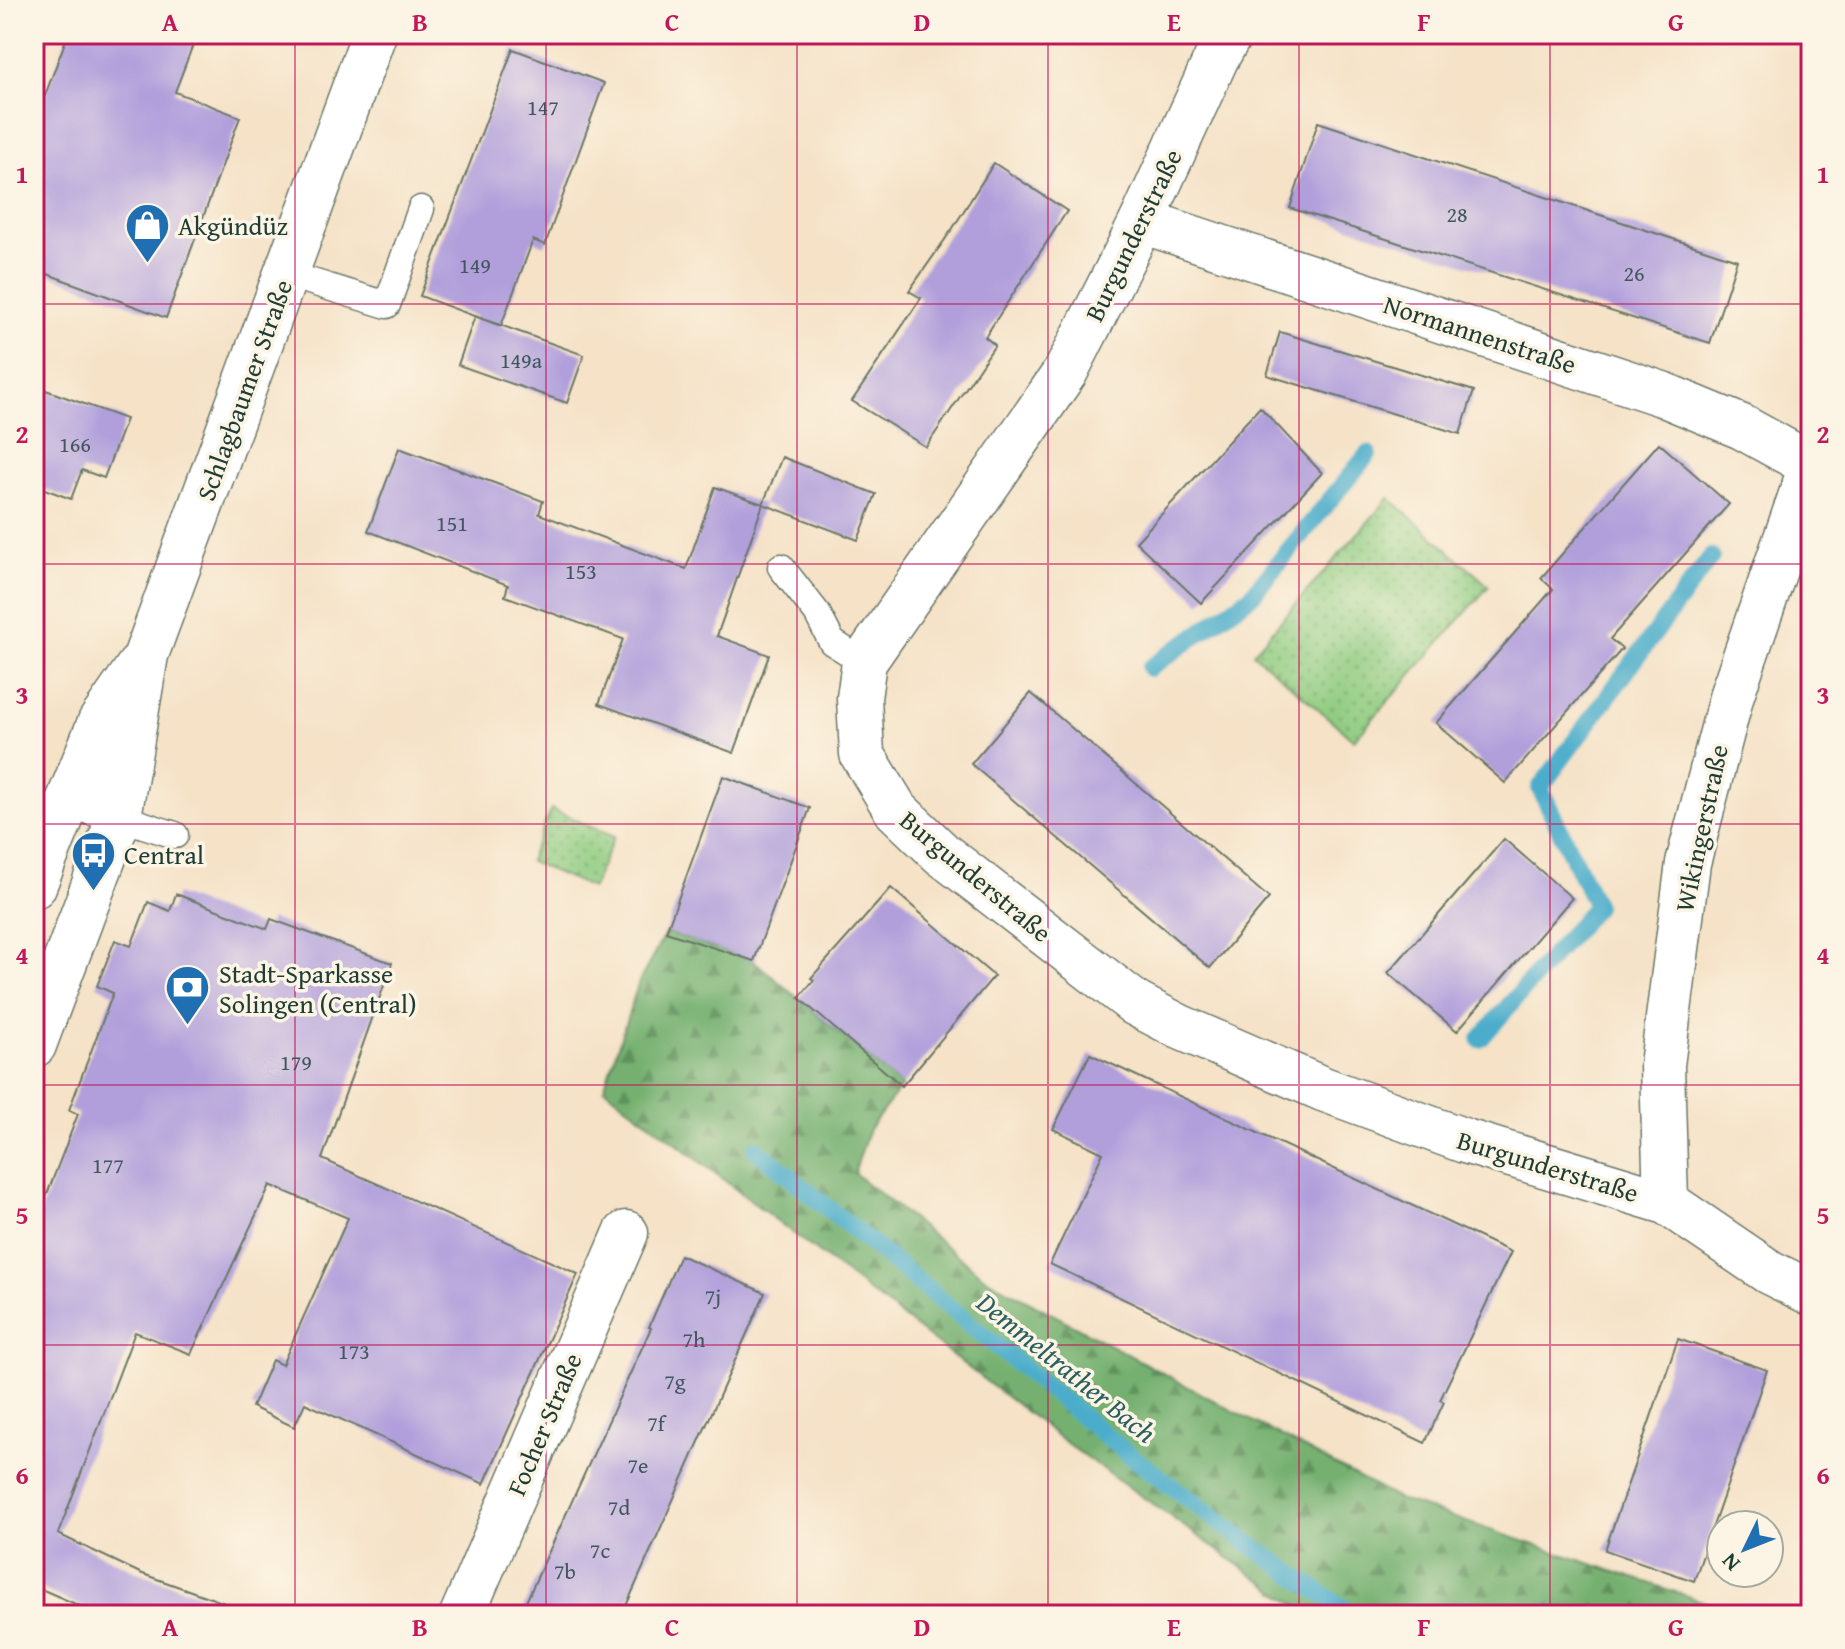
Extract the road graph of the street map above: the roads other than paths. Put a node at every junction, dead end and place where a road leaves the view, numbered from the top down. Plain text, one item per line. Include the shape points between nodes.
1 (374, 34) edge
2 (1230, 34) edge
3 (421, 209) dead end
4 (1142, 221) junction
5 (286, 274) junction
6 (1811, 466) edge
7 (781, 567) dead end
8 (146, 655) junction
9 (864, 662) junction
10 (100, 722) junction
11 (119, 817) junction
12 (175, 835) dead end
13 (34, 886) edge
14 (34, 1045) edge
15 (1666, 1202) junction
16 (626, 1233) dead end
17 (1811, 1293) edge
18 (462, 1615) edge

1 - 5 street, Schlagbaumer Straße
2 - 4 street, Burgunderstraße
3 - 5 lane via 387,305
4 - 6 street, Normannenstraße via 1662,394 1742,427
4 - 9 street, Burgunderstraße via 1066,371
5 - 8 street, Schlagbaumer Straße
6 - 15 street, Wikingerstraße via 1732,694 1688,863 1662,1065
7 - 9 lane via 832,642
8 - 10 street, Schlagbaumer Straße
8 - 11 street, Schlagbaumer Straße
9 - 15 street, Burgunderstraße via 859,698 862,754 896,810 942,854 1136,1004 1323,1089 1465,1141
10 - 11 lane via 105,753 91,812
10 - 13 street, Schlagbaumer Straße
11 - 12 lane
11 - 14 street, Schlagbaumer Straße
15 - 17 street, Burgunderstraße via 1769,1272
16 - 18 street, Focher Straße

